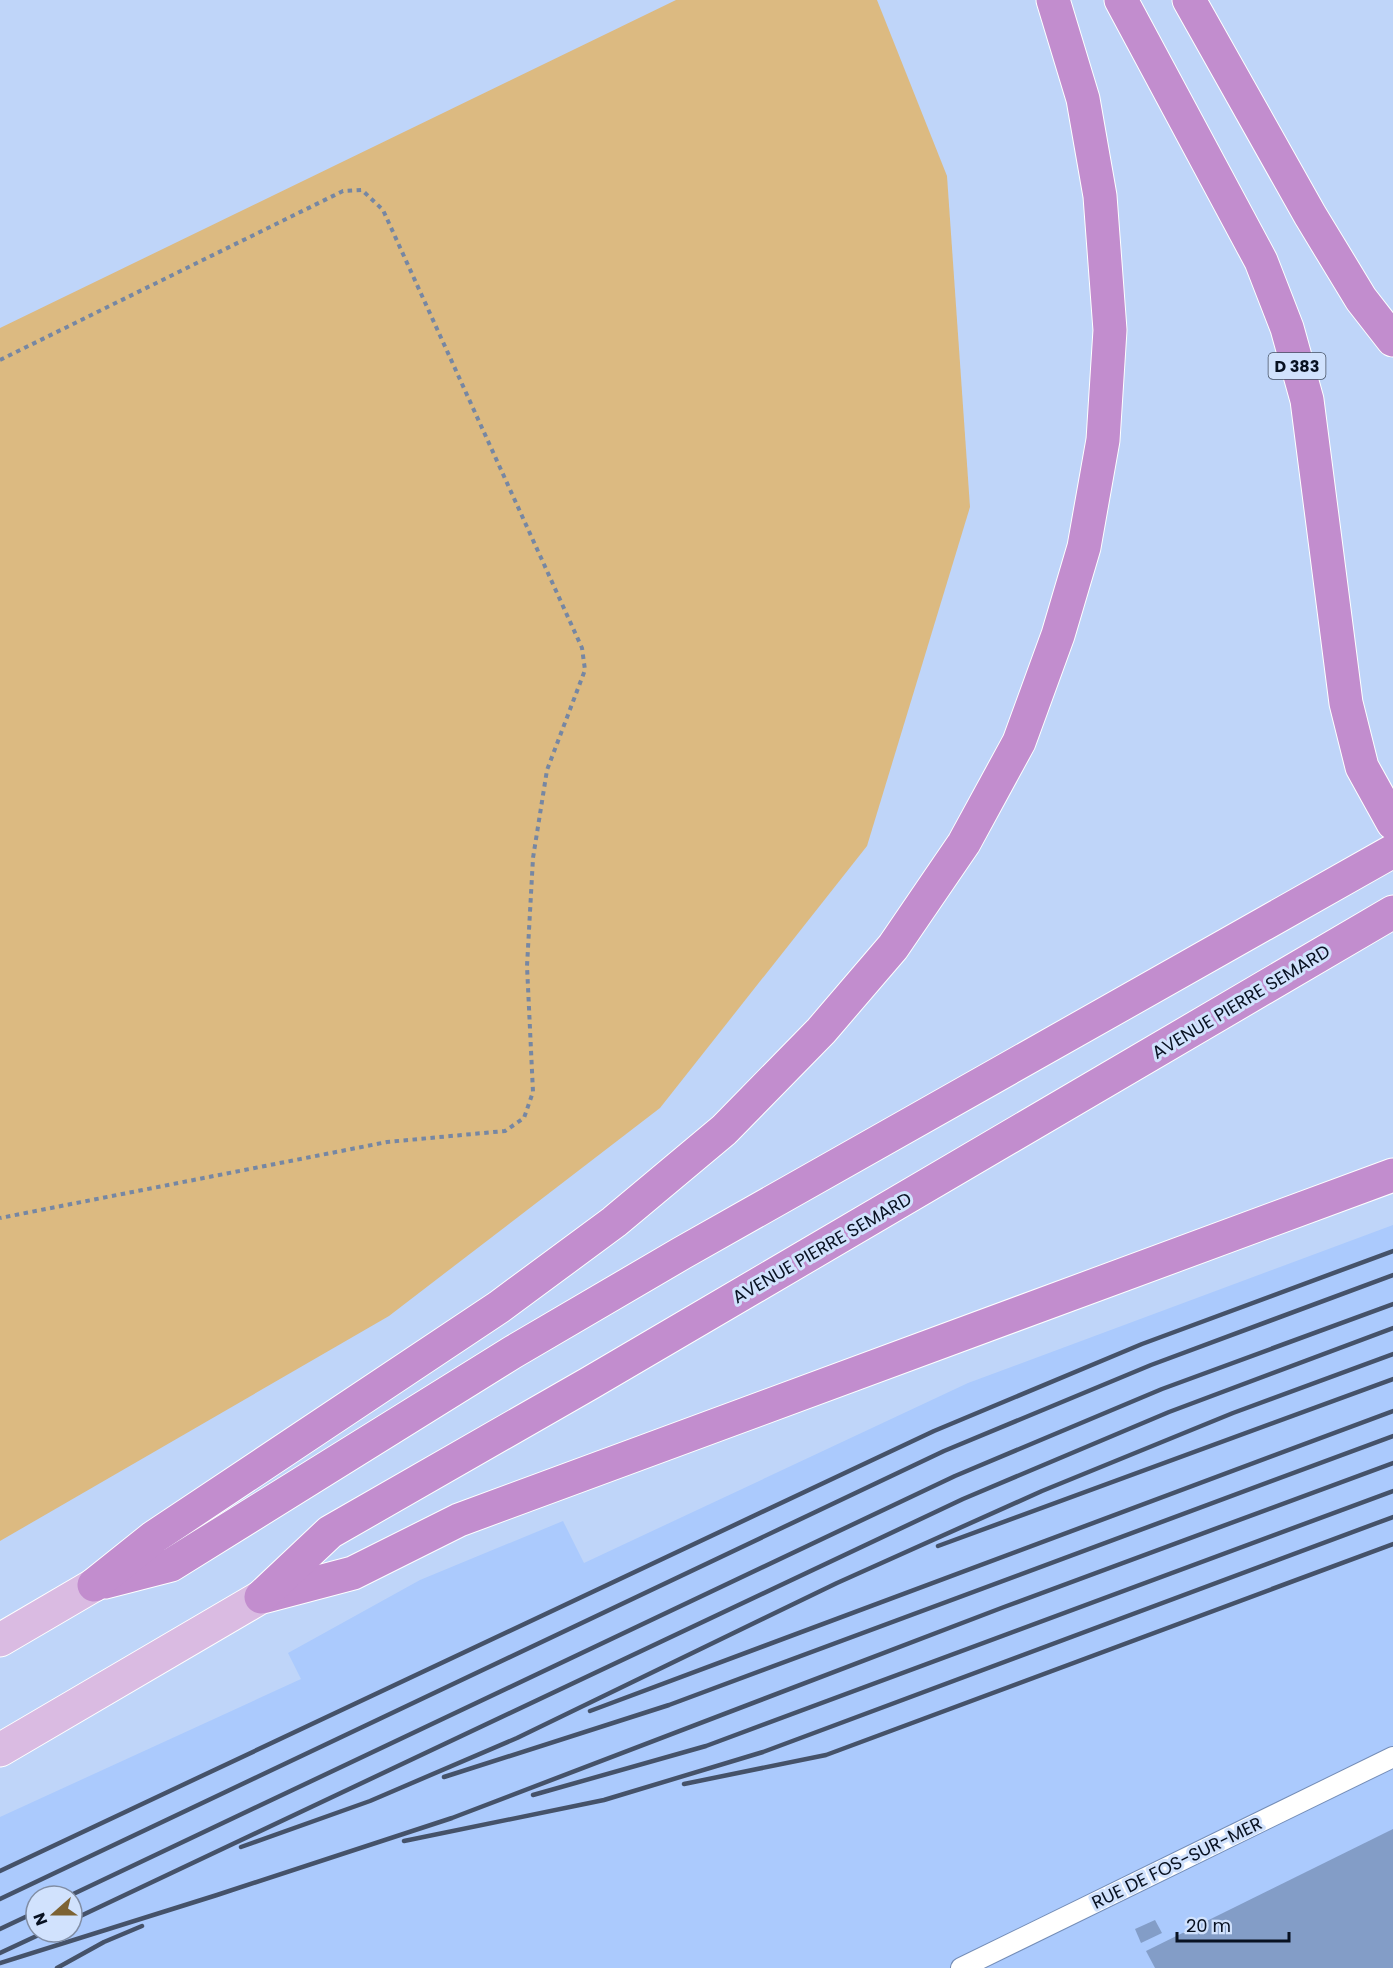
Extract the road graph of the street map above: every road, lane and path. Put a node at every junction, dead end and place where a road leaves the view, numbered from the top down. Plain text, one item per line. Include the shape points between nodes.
1 (1053, 0) edge
2 (1121, 0) edge
3 (1189, 0) edge
4 (1393, 340) edge
5 (0, 360) edge
6 (1393, 823) edge
7 (1393, 851) edge
8 (1393, 912) edge
9 (1393, 1175) edge
10 (0, 1218) edge
11 (94, 1586) junction
12 (261, 1597) junction
13 (0, 1640) edge
14 (0, 1750) edge
15 (1393, 1757) edge
16 (961, 1968) edge

1 - 11 highway via 1083,99 1100,196 1110,330 1102,440 1084,547 1058,635 1018,742 964,843 893,947 821,1031 724,1130 614,1222 508,1300 154,1537
2 - 6 highway, D 383 via 1261,261 1287,328 1307,400 1346,703 1362,767
3 - 4 highway via 1360,299
5 - 10 path via 344,191 362,190 383,210 582,648 585,670 547,770 533,858 526,966 533,1092 524,1118 505,1131 387,1142
7 - 11 highway via 672,1259 513,1352 171,1565
8 - 12 highway, AVENUE PIERRE SEMARD via 330,1532
9 - 12 highway via 459,1520 353,1573
11 - 13 main road
12 - 14 main road
15 - 16 lane, RUE DE FOS-SUR-MER

